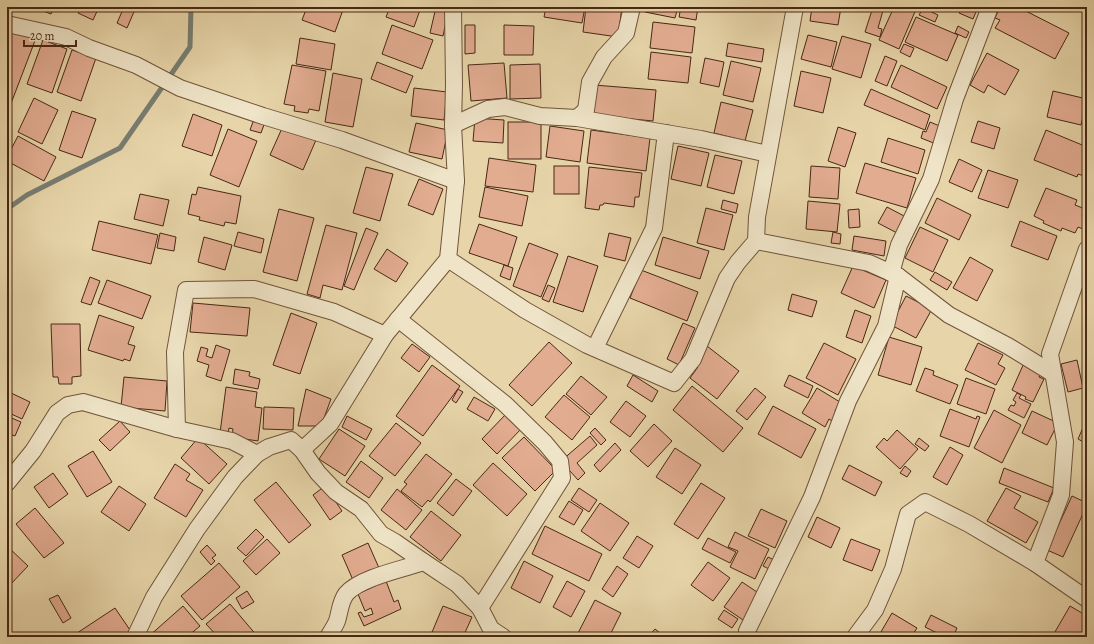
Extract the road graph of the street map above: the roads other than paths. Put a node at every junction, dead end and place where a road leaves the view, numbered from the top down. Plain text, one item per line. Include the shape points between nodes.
1 (453, 7) edge
2 (632, 7) edge
3 (795, 7) edge
4 (990, 7) edge
5 (7, 24) edge
6 (577, 118) junction
7 (453, 126) junction
8 (666, 133) junction
9 (768, 154) junction
10 (456, 181) junction
11 (756, 241) junction
12 (1087, 249) edge
13 (448, 259) junction
14 (895, 275) junction
15 (398, 319) junction
16 (385, 335) junction
17 (595, 348) junction
18 (1052, 374) junction
19 (177, 430) junction
20 (302, 450) junction
21 (257, 454) junction
22 (7, 484) edge
23 (424, 562) junction
24 (1035, 563) junction
25 (1087, 598) edge
26 (480, 608) junction
27 (747, 631) dead end
28 (494, 634) edge
29 (135, 637) edge
30 (328, 637) edge
31 (855, 637) edge

1 - 7 street
2 - 6 street via 626,33 604,57 590,82 586,110
3 - 9 street
4 - 14 street via 955,99 931,179 899,245
5 - 10 street via 66,37 136,65 180,88 342,140
6 - 7 street via 540,116 505,107 488,109
6 - 8 street
7 - 10 street
8 - 9 street
8 - 17 street via 654,228
9 - 11 street via 757,216
10 - 13 street
11 - 14 street via 869,263
11 - 17 street via 727,278 693,359 674,383
12 - 18 street via 1050,354
13 - 15 street
13 - 17 street via 525,310
14 - 18 street via 949,315 1008,346
14 - 27 street via 886,326 848,401 812,497
15 - 16 street
15 - 26 street via 505,404 545,443 560,462 562,478
16 - 19 street via 334,312 254,289 186,290 176,352
16 - 20 street via 330,424
18 - 24 street via 1065,442 1061,495
19 - 21 street via 232,441
19 - 22 street via 83,402 68,405 57,413 33,451
20 - 21 street via 291,440
20 - 23 street via 318,473 336,492 361,509 381,534
21 - 29 street via 235,478 198,529 154,598
23 - 26 street via 458,584
23 - 30 street via 370,579 354,587 346,594
24 - 25 street
24 - 31 street via 969,524 925,502 908,514 893,569 875,610
26 - 28 street

